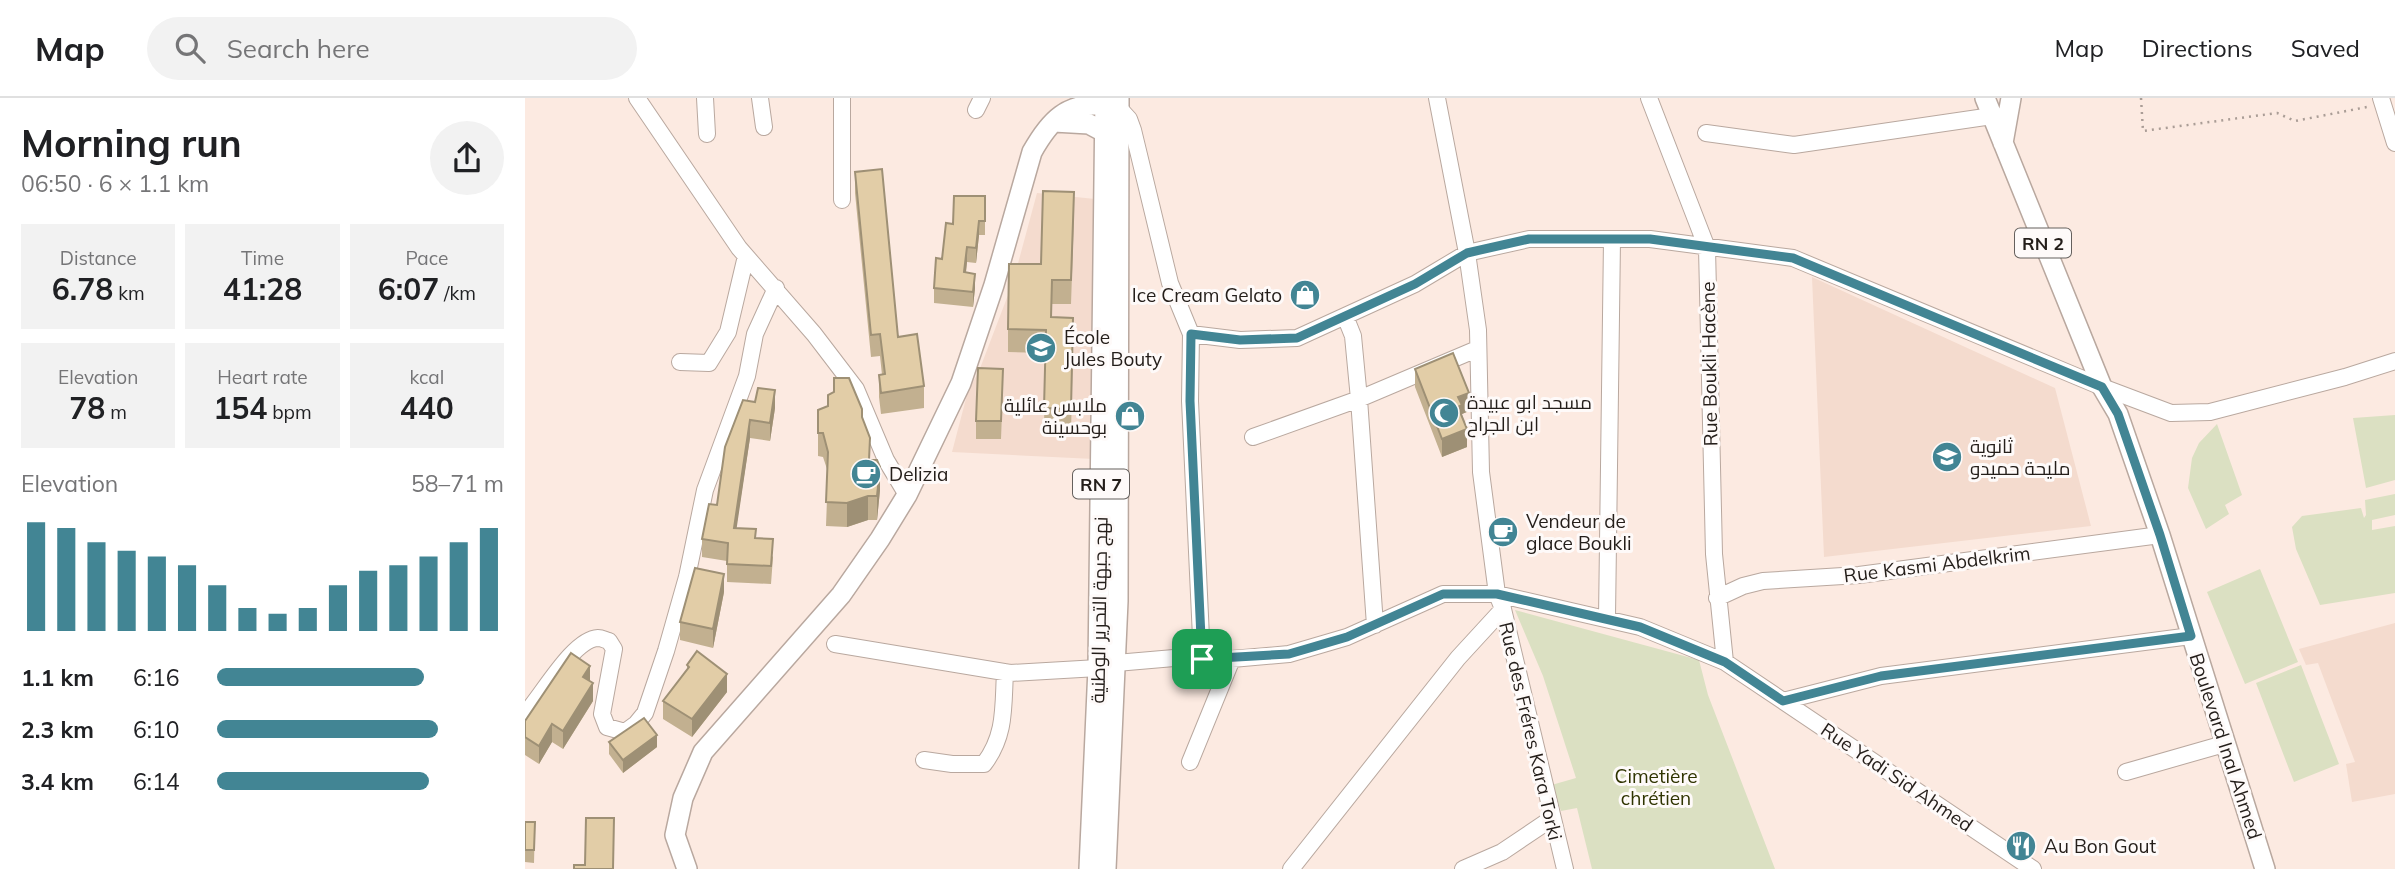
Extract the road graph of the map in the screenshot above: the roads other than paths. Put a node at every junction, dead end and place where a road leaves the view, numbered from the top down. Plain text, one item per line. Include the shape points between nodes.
1 (637, 98) edge
2 (705, 98) edge
3 (760, 98) edge
4 (842, 98) edge
5 (1437, 98) edge
6 (1649, 98) edge
7 (2011, 98) edge
8 (2387, 101) edge
9 (1112, 102) edge
10 (1988, 107) edge
11 (1054, 121) junction
12 (764, 127) dead end
13 (1111, 133) junction
14 (1706, 133) dead end
15 (707, 134) dead end
16 (2395, 143) edge
17 (2003, 144) junction
18 (1149, 190) junction
19 (842, 200) dead end
20 (1612, 240) junction
21 (1707, 248) junction
22 (1467, 253) junction
23 (746, 256) junction
24 (776, 288) junction
25 (1345, 316) junction
26 (1191, 334) junction
27 (1477, 349) junction
28 (2395, 361) edge
29 (680, 362) dead end
30 (2102, 387) junction
31 (1359, 399) junction
32 (1253, 437) dead end
33 (907, 495) junction
34 (2160, 535) junction
35 (1497, 594) junction
36 (1717, 598) junction
37 (1503, 609) junction
38 (1607, 618) junction
39 (1375, 625) junction
40 (2191, 636) junction
41 (835, 643) dead end
42 (1202, 659) junction
43 (1231, 659) junction
44 (1725, 662) junction
45 (1107, 665) junction
46 (1005, 672) junction
47 (1783, 701) junction
48 (525, 713) edge
49 (2224, 744) junction
50 (924, 760) dead end
51 (1190, 762) dead end
52 (2126, 772) dead end
53 (1551, 819) junction
54 (687, 869) edge
55 (1089, 869) edge
56 (1106, 869) edge
57 (1291, 869) edge
58 (1463, 869) edge
59 (1565, 869) edge
60 (2033, 869) edge
61 (2265, 869) edge

1 - 23 street
2 - 15 street
3 - 12 street
4 - 19 street
5 - 22 street, Rue des Fréres Kara Torki
6 - 21 street, Rue Boukli Hacène
7 - 17 main road
8 - 16 street
9 - 11 main road via 1073,108
9 - 13 main road, نهج جبهة التحرير الوطنية / RN 7
9 - 18 street via 1129,119
10 - 14 street via 1794,145
10 - 17 main road, RN 2
11 - 13 main road via 1089,124
11 - 33 main road via 1032,152 961,383
13 - 18 street
13 - 45 main road, نهج جبهة التحرير الوطنية / RN 7
17 - 30 main road, RN 2
18 - 26 street via 1170,283
20 - 21 street via 1650,239
20 - 22 street via 1529,239
20 - 38 street
21 - 30 street via 1793,258
21 - 36 street, Rue Boukli Hacène
22 - 25 street via 1415,284
22 - 27 street, Rue des Fréres Kara Torki
23 - 24 street
23 - 29 street via 728,332 709,363
24 - 33 street via 856,389 886,460
24 - 48 street via 755,334 747,376 705,490 687,577 645,713 625,732 607,727 602,714 614,649 609,641 597,638 584,643
25 - 26 street via 1297,338 1240,340
25 - 31 street via 1353,336
26 - 42 street
27 - 31 street
27 - 35 street, Rue des Fréres Kara Torki via 1481,472
28 - 30 street via 2210,412 2171,413
30 - 34 main road, Boulevard Inal Ahmed / RN 2 via 2118,414
31 - 32 street
31 - 39 street
33 - 54 main road via 841,595 703,752 683,798 675,835
34 - 36 street, Rue Kasmi Abdelkrim via 1859,575 1763,580
34 - 40 main road, Boulevard Inal Ahmed / RN 2
35 - 37 street, Rue des Fréres Kara Torki
35 - 38 street, Rue Yadi Sid Ahmed
35 - 39 street, Rue Yadi Sid Ahmed via 1443,594
36 - 44 street, Rue Boukli Hacène
37 - 53 street, Rue des Fréres Kara Torki
37 - 57 street via 1458,658
38 - 44 street, Rue Yadi Sid Ahmed
39 - 43 street, Rue Yadi Sid Ahmed via 1289,654
40 - 47 street via 1881,676
40 - 49 main road, Boulevard Inal Ahmed / RN 2
41 - 46 street, Rue Yadi Sid Ahmed
42 - 43 street, Rue Yadi Sid Ahmed
42 - 45 street, Rue Yadi Sid Ahmed
43 - 51 street
44 - 47 street, Rue Yadi Sid Ahmed
45 - 46 street, Rue Yadi Sid Ahmed
45 - 55 main road, نهج جبهة التحرير الوطنية / RN 7
45 - 56 main road, RN 7
46 - 50 street via 1001,734 984,764
47 - 60 street, Rue Yadi Sid Ahmed
49 - 52 street
49 - 61 main road, Boulevard Inal Ahmed / RN 2
53 - 58 street via 1502,852
53 - 59 street, Rue des Fréres Kara Torki

